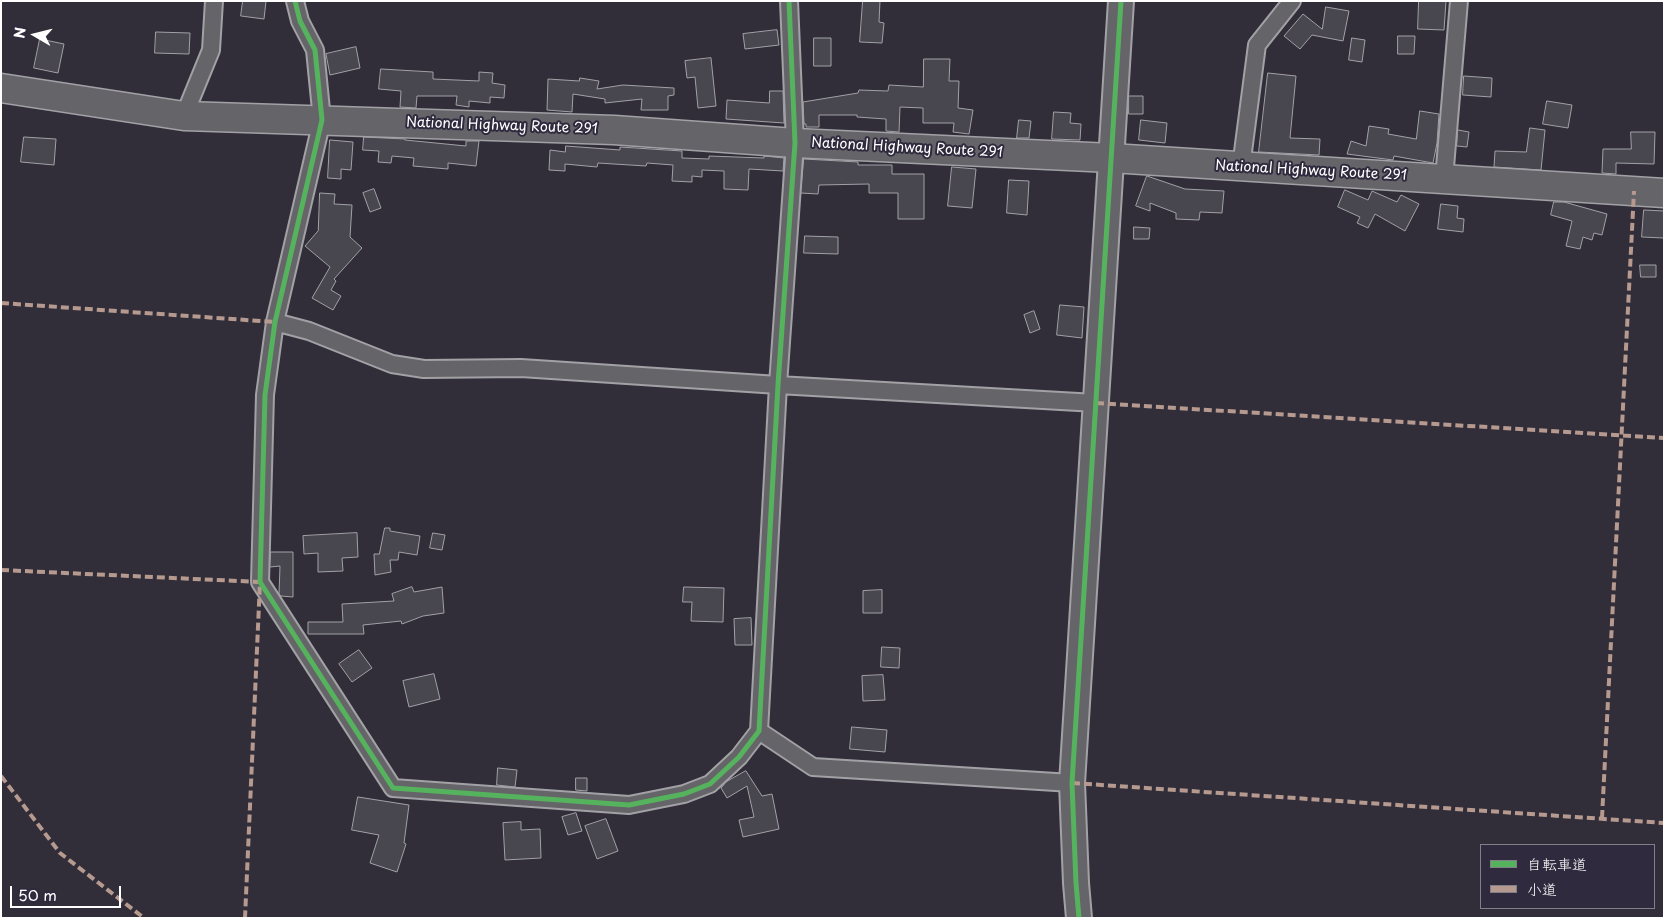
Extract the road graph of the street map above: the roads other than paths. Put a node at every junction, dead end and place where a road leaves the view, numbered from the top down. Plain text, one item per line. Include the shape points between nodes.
1 (214, 1) edge
2 (295, 1) edge
3 (789, 1) edge
4 (1121, 1) edge
5 (1292, 1) edge
6 (1459, 1) edge
7 (1, 88) edge
8 (184, 116) junction
9 (322, 120) junction
10 (794, 142) junction
11 (1111, 158) junction
12 (1241, 167) junction
13 (1444, 179) junction
14 (1664, 193) edge
15 (275, 322) junction
16 (778, 385) junction
17 (1096, 403) junction
18 (759, 731) junction
19 (1072, 783) junction
20 (1079, 918) edge

1 - 8 street via 212,50
2 - 9 street via 300,21 314,50
3 - 10 street
4 - 11 street
5 - 12 street via 1256,45
6 - 13 street
7 - 8 highway, National Highway Route 291
8 - 9 highway, National Highway Route 291
9 - 10 highway, National Highway Route 291 via 614,130
9 - 15 street
10 - 11 highway, National Highway Route 291
10 - 16 street
11 - 12 highway, National Highway Route 291
11 - 17 street
12 - 13 highway, National Highway Route 291
13 - 14 highway, National Highway Route 291
15 - 16 street via 309,331 392,364 424,369 521,368
15 - 18 street via 265,394 260,582 393,788 629,805 684,794 710,784 739,757
16 - 17 street
16 - 18 street
17 - 19 street
18 - 19 street via 813,767
19 - 20 street

